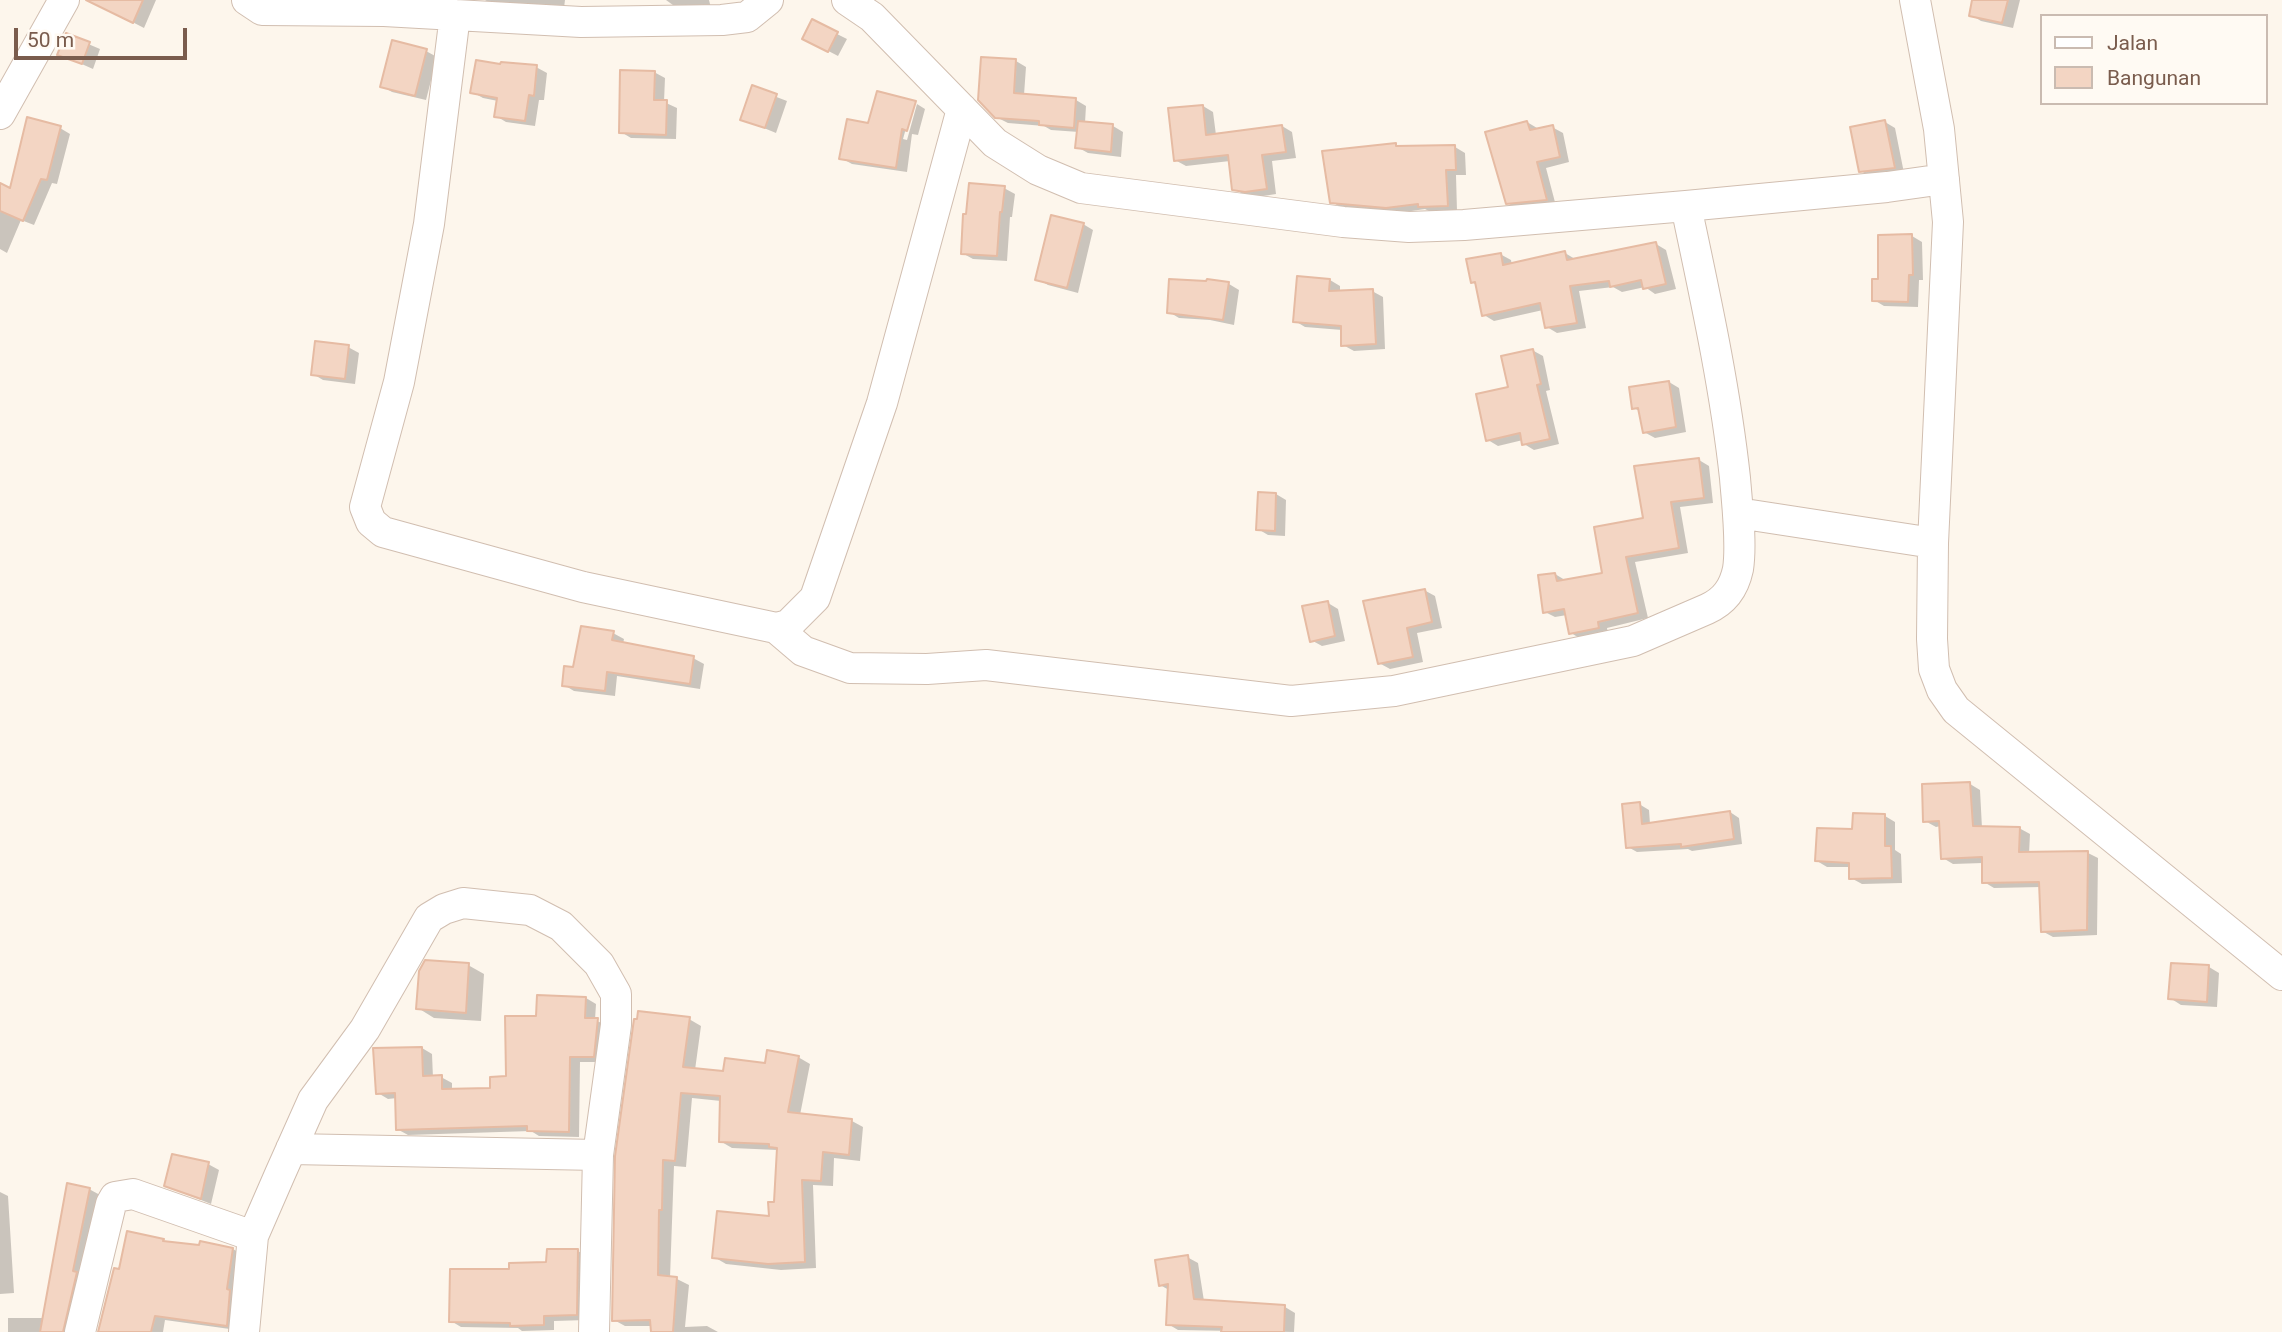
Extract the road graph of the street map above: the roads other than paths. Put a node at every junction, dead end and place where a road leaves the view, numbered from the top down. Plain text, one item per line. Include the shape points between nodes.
1 (64, 0) edge
2 (247, 0) edge
3 (768, 0) edge
4 (847, 0) edge
5 (1915, 0) edge
6 (455, 15) junction
7 (962, 109) junction
8 (0, 114) edge
9 (1944, 178) junction
10 (1686, 206) junction
11 (1738, 513) junction
12 (1933, 543) junction
13 (776, 628) junction
14 (2282, 975) edge
15 (291, 1149) junction
16 (598, 1154) junction
17 (253, 1236) junction
18 (80, 1332) edge
19 (244, 1332) edge
20 (594, 1332) edge

1 - 8 street
2 - 6 street via 262,10
3 - 6 street via 747,17 722,20 581,22
4 - 7 street via 872,18
5 - 9 street
6 - 13 street via 429,223 399,382 365,507 371,522 383,532 583,587
7 - 10 street via 995,144 1038,170 1081,188 1409,227
7 - 13 street via 882,403 815,598 788,625
9 - 10 street
9 - 12 street via 1947,279
10 - 11 street via 1728,415
11 - 12 street
11 - 13 street via 1738,568 1727,596 1718,604 1633,641 1394,691 1291,701 986,665 850,668 803,651
12 - 14 street via 1934,668 1956,710
15 - 16 street
15 - 16 street via 313,1100 365,1029 429,918 463,903 530,910 561,926 600,964 616,994 616,1025
15 - 17 street
16 - 20 street
17 - 18 street via 134,1194 116,1198
17 - 19 street

